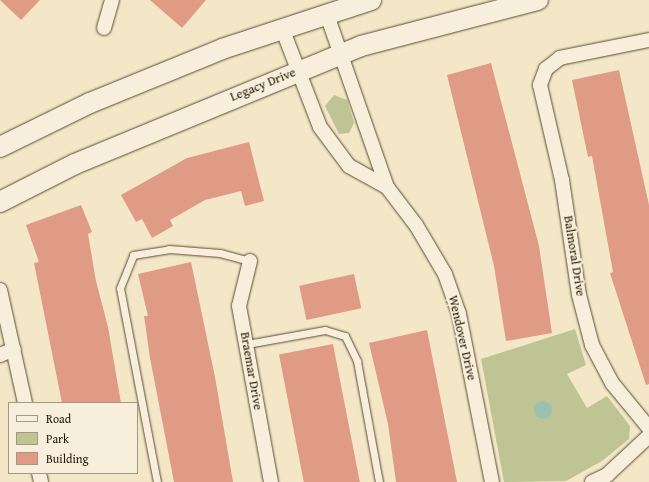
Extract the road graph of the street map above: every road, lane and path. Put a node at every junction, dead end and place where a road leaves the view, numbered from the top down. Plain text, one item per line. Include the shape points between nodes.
1 (112, 0) edge
2 (371, 0) edge
3 (538, 0) edge
4 (326, 12) junction
5 (104, 28) dead end
6 (282, 28) junction
7 (649, 40) edge
8 (340, 54) junction
9 (299, 70) junction
10 (0, 147) edge
11 (387, 187) junction
12 (0, 202) edge
13 (250, 261) joint
14 (0, 290) edge
15 (246, 344) junction
16 (14, 349) junction
17 (0, 355) edge
18 (25, 402) edge
19 (649, 428) edge
20 (649, 436) edge
21 (157, 482) edge
22 (271, 482) edge
23 (379, 482) edge
24 (492, 482) edge
25 (592, 482) edge

1 - 5 street
2 - 4 main road
3 - 8 main road, Legacy Drive
4 - 6 main road
4 - 8 street, Wendover Drive
6 - 9 street, Wendover Drive
6 - 10 main road via 90,103
7 - 19 street, Balmoral Drive via 560,58 546,69 540,85 544,116 562,180 579,295 592,345 612,383
8 - 9 main road, Legacy Drive
8 - 11 street, Wendover Drive
9 - 11 street, Wendover Drive via 324,133 349,166
9 - 12 main road, Legacy Drive via 75,164
11 - 24 street, Wendover Drive via 416,225 445,274 460,314
13 - 15 street, Braemar Drive via 239,306
13 - 21 lane via 220,253 169,249 133,255 120,288
14 - 16 street
15 - 22 street, Braemar Drive
15 - 23 lane via 325,330 345,336 357,361
16 - 17 street
16 - 18 street
20 - 25 street via 607,475

